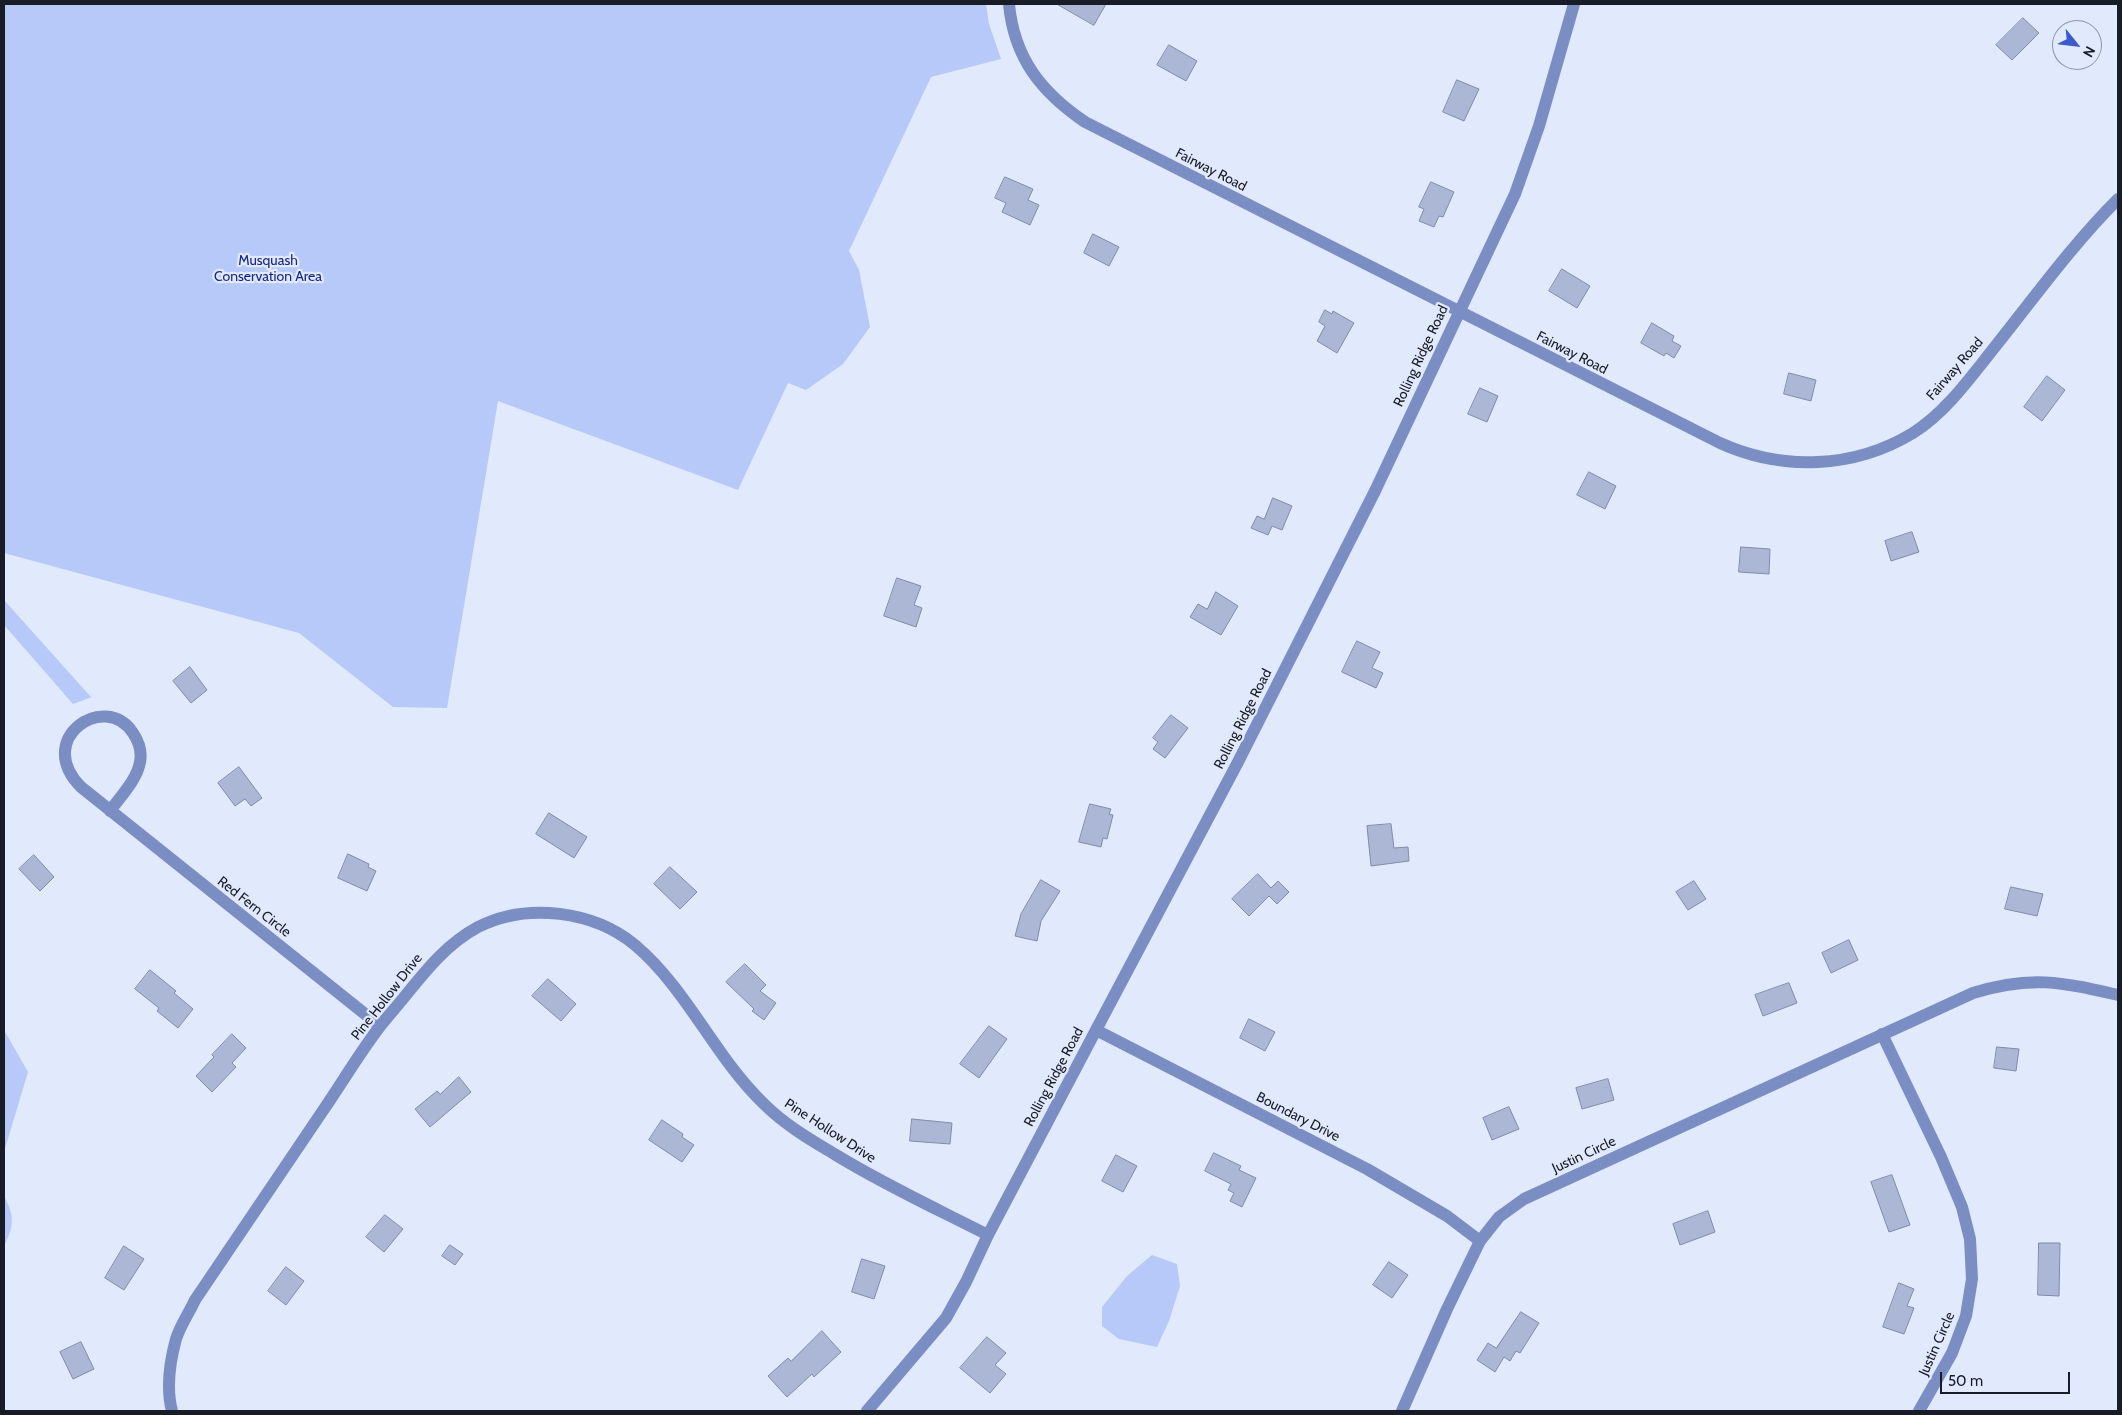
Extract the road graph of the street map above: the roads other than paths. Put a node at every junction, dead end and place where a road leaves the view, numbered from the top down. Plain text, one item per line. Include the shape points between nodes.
1 (1009, 4) edge
2 (1574, 4) edge
3 (2118, 199) edge
4 (1459, 311) junction
5 (110, 811) junction
6 (2118, 995) edge
7 (380, 1026) junction
8 (1096, 1030) junction
9 (1882, 1034) junction
10 (988, 1236) junction
11 (1480, 1241) junction
12 (172, 1411) edge
13 (867, 1411) edge
14 (1402, 1411) edge
15 (1919, 1411) edge

1 - 4 street, Fairway Road via 1018,46 1027,64 1051,97 1068,110 1102,132
2 - 4 street, Rolling Ridge Road via 1539,126 1515,194
3 - 4 street, Fairway Road via 1945,406 1913,432 1855,458 1816,462 1776,461 1738,451
4 - 8 street, Rolling Ridge Road via 1375,491 1246,746
5 - 5 street, Red Fern Circle via 76,782 66,766 64,753 67,740 75,729 98,717 110,717 131,729 141,751 136,774
5 - 7 street, Red Fern Circle
6 - 9 street, Justin Circle via 2055,982 2013,982 1973,993
7 - 10 street, Pine Hollow Drive via 430,965 479,927 518,914 538,913 601,923 620,933 661,970 749,1089 778,1117 864,1172
7 - 12 street, Pine Hollow Drive via 195,1300 176,1337 169,1378
8 - 10 street, Rolling Ridge Road
8 - 11 street, Boundary Drive via 1367,1169 1447,1216
9 - 11 street, Justin Circle via 1524,1199 1499,1217
9 - 15 street, Justin Circle via 1941,1157 1962,1207 1970,1239 1972,1279 1966,1316 1952,1353
10 - 13 street, Rolling Ridge Road via 946,1318
11 - 14 street, Justin Circle

